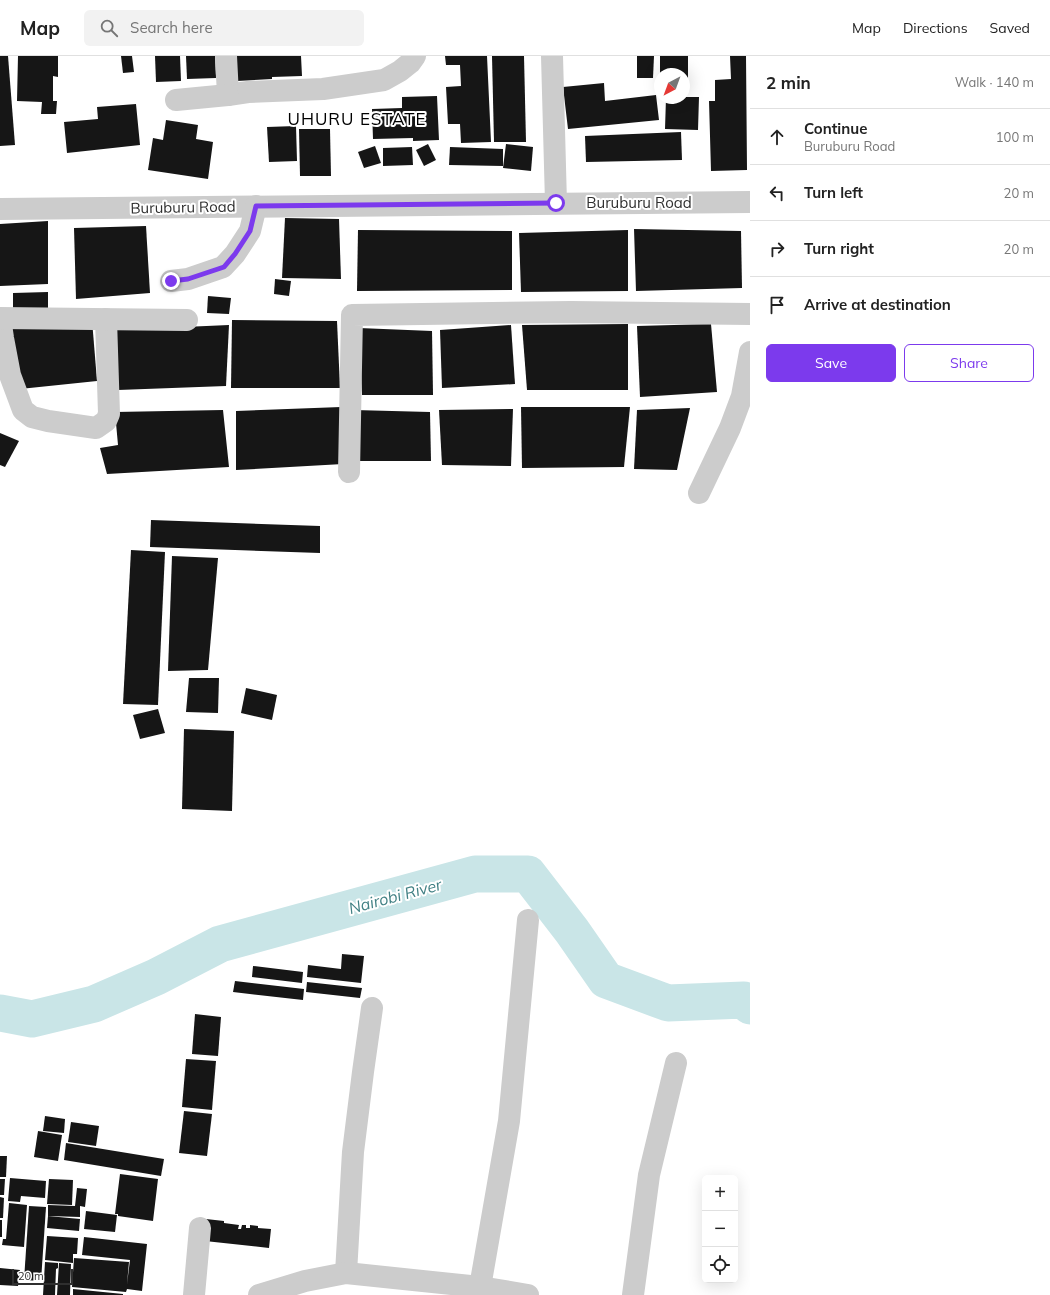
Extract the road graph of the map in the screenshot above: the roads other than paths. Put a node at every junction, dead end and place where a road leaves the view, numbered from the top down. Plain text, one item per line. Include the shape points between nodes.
1 (226, 56) edge
2 (415, 56) edge
3 (552, 56) edge
4 (228, 95) junction
5 (176, 100) dead end
6 (750, 202) edge
7 (556, 203) junction
8 (256, 206) junction
9 (0, 209) edge
10 (171, 281) dead end
11 (750, 314) edge
12 (0, 318) edge
13 (106, 319) junction
14 (187, 320) dead end
15 (750, 352) edge
16 (350, 472) dead end
17 (699, 493) dead end
18 (528, 920) dead end
19 (372, 1008) dead end
20 (676, 1063) dead end
21 (200, 1228) dead end
22 (346, 1274) junction
23 (480, 1287) junction
24 (194, 1295) edge
25 (259, 1295) edge
26 (528, 1295) edge
27 (633, 1295) edge

1 - 4 street
2 - 4 street via 400,71 384,80 323,89
3 - 7 street
4 - 5 street
6 - 7 street, Buruburu Road
7 - 8 street, Buruburu Road
8 - 9 street, Buruburu Road
8 - 10 street via 250,231 224,267 188,279
11 - 16 street via 571,312 352,315
12 - 13 street
12 - 13 street via 10,375 23,410 32,417 48,421 96,428 106,421 110,414
13 - 14 street
15 - 17 street via 742,396
18 - 23 street via 509,1121
19 - 22 street via 353,1152
20 - 27 street via 649,1175
21 - 24 street
22 - 23 street
22 - 25 street via 305,1281
23 - 26 street

